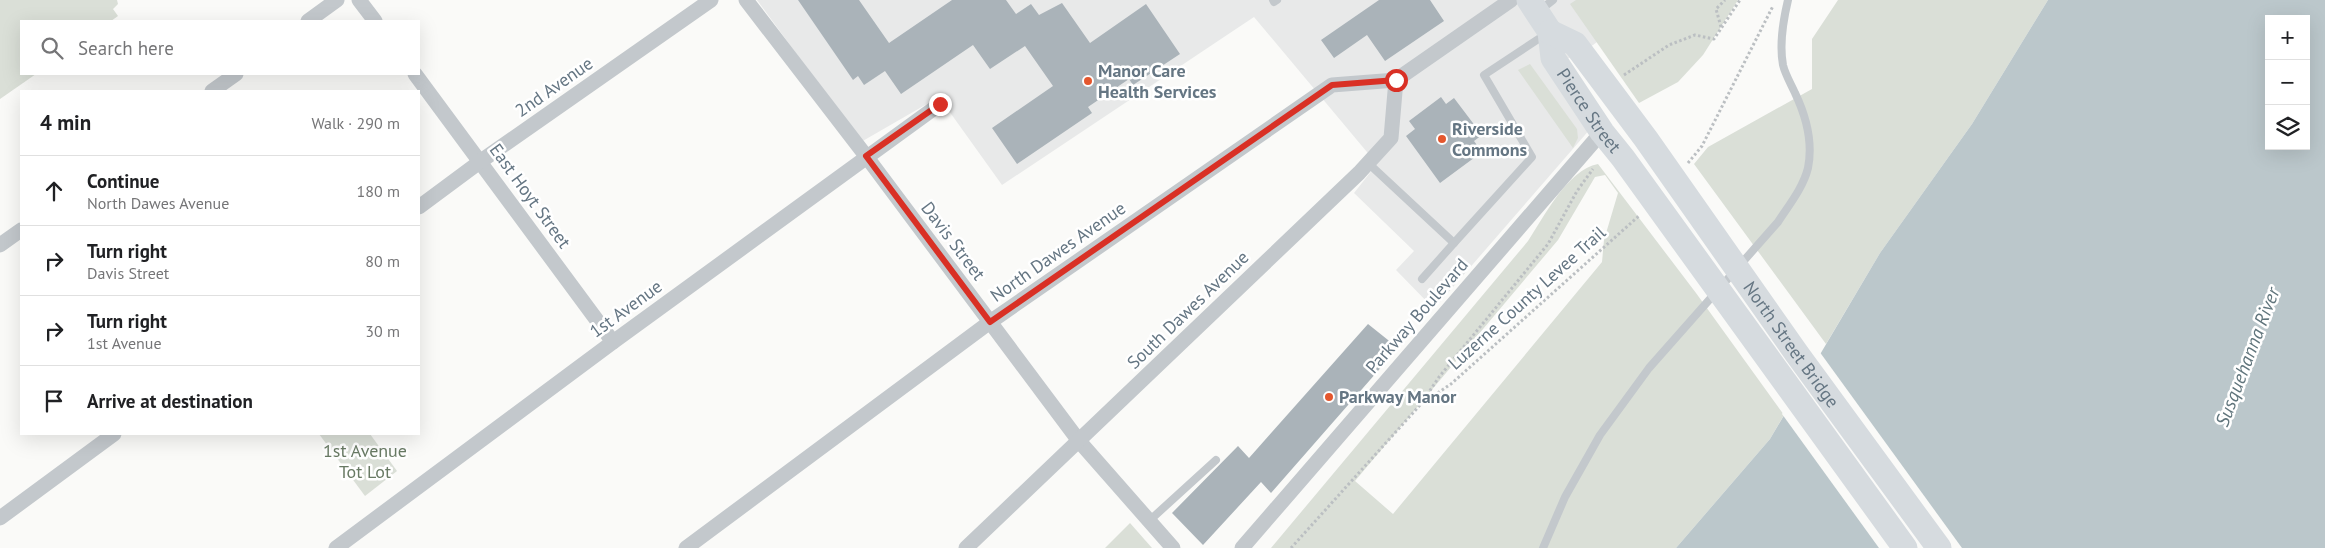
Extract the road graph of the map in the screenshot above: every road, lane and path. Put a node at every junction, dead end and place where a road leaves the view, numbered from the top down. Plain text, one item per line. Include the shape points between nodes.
1 (337, 0) edge
2 (359, 0) edge
3 (711, 0) edge
4 (746, 0) edge
5 (1511, 0) edge
6 (1725, 0) edge
7 (1740, 0) edge
8 (1776, 0) edge
9 (1788, 0) edge
10 (1542, 11) edge
11 (309, 20) edge
12 (375, 20) edge
13 (1721, 28) junction
14 (235, 75) edge
15 (416, 75) edge
16 (1623, 76) dead end
17 (1396, 80) junction
18 (213, 90) edge
19 (940, 104) dead end
20 (1602, 132) junction
21 (1646, 139) joint
22 (1702, 146) dead end
23 (866, 156) junction
24 (1623, 158) joint
25 (481, 161) junction
26 (1368, 163) junction
27 (1598, 163) dead end
28 (420, 206) edge
29 (1625, 229) dead end
30 (20, 231) edge
31 (1454, 243) junction
32 (0, 245) edge
33 (1422, 280) dead end
34 (990, 322) junction
35 (613, 342) junction
36 (1421, 404) junction
37 (113, 435) edge
38 (1079, 440) junction
39 (1216, 460) dead end
40 (0, 518) edge
41 (1149, 521) junction
42 (336, 548) edge
43 (686, 548) edge
44 (966, 548) edge
45 (1173, 548) edge
46 (1242, 548) edge
47 (1291, 548) edge
48 (1543, 548) edge
49 (1905, 548) edge
50 (1939, 548) edge

1 - 11 street
2 - 12 street
3 - 25 street, 2nd Avenue
4 - 23 street, Davis Street
5 - 17 street
6 - 13 path via 1716,9
7 - 13 path
8 - 22 path
9 - 48 lane via 1781,44 1784,67 1802,107 1809,144 1808,169 1800,187 1778,222 1649,368 1600,435
10 - 20 main road, Pierce Street via 1552,58
10 - 21 main road, Pierce Street via 1575,44
10 - 31 lane via 1484,75 1532,157
13 - 16 path via 1714,39 1695,35 1669,44
14 - 18 street
15 - 25 street, East Hoyt Street
17 - 26 street, South Dawes Avenue via 1391,138
17 - 34 street, North Dawes Avenue via 1332,85
19 - 23 street, 1st Avenue
20 - 24 main road, Pierce Street
20 - 46 street, Parkway Boulevard
21 - 50 main road, North Street Bridge
23 - 34 street, Davis Street
23 - 35 street, 1st Avenue
24 - 49 main road, North Street Bridge
25 - 28 street, 2nd Avenue
25 - 35 street, East Hoyt Street
26 - 31 lane
26 - 38 street, South Dawes Avenue
27 - 36 path, Luzerne County Levee Trail via 1577,191 1548,244 1439,377
29 - 36 path, Luzerne County Levee Trail via 1452,384
30 - 32 street
31 - 33 lane
34 - 38 street, Davis Street
34 - 43 street, North Dawes Avenue
35 - 42 street, 1st Avenue
36 - 47 path, Luzerne County Levee Trail
37 - 40 street
38 - 41 street, Davis Street
38 - 44 street, South Dawes Avenue
39 - 41 lane
41 - 45 street, Davis Street

